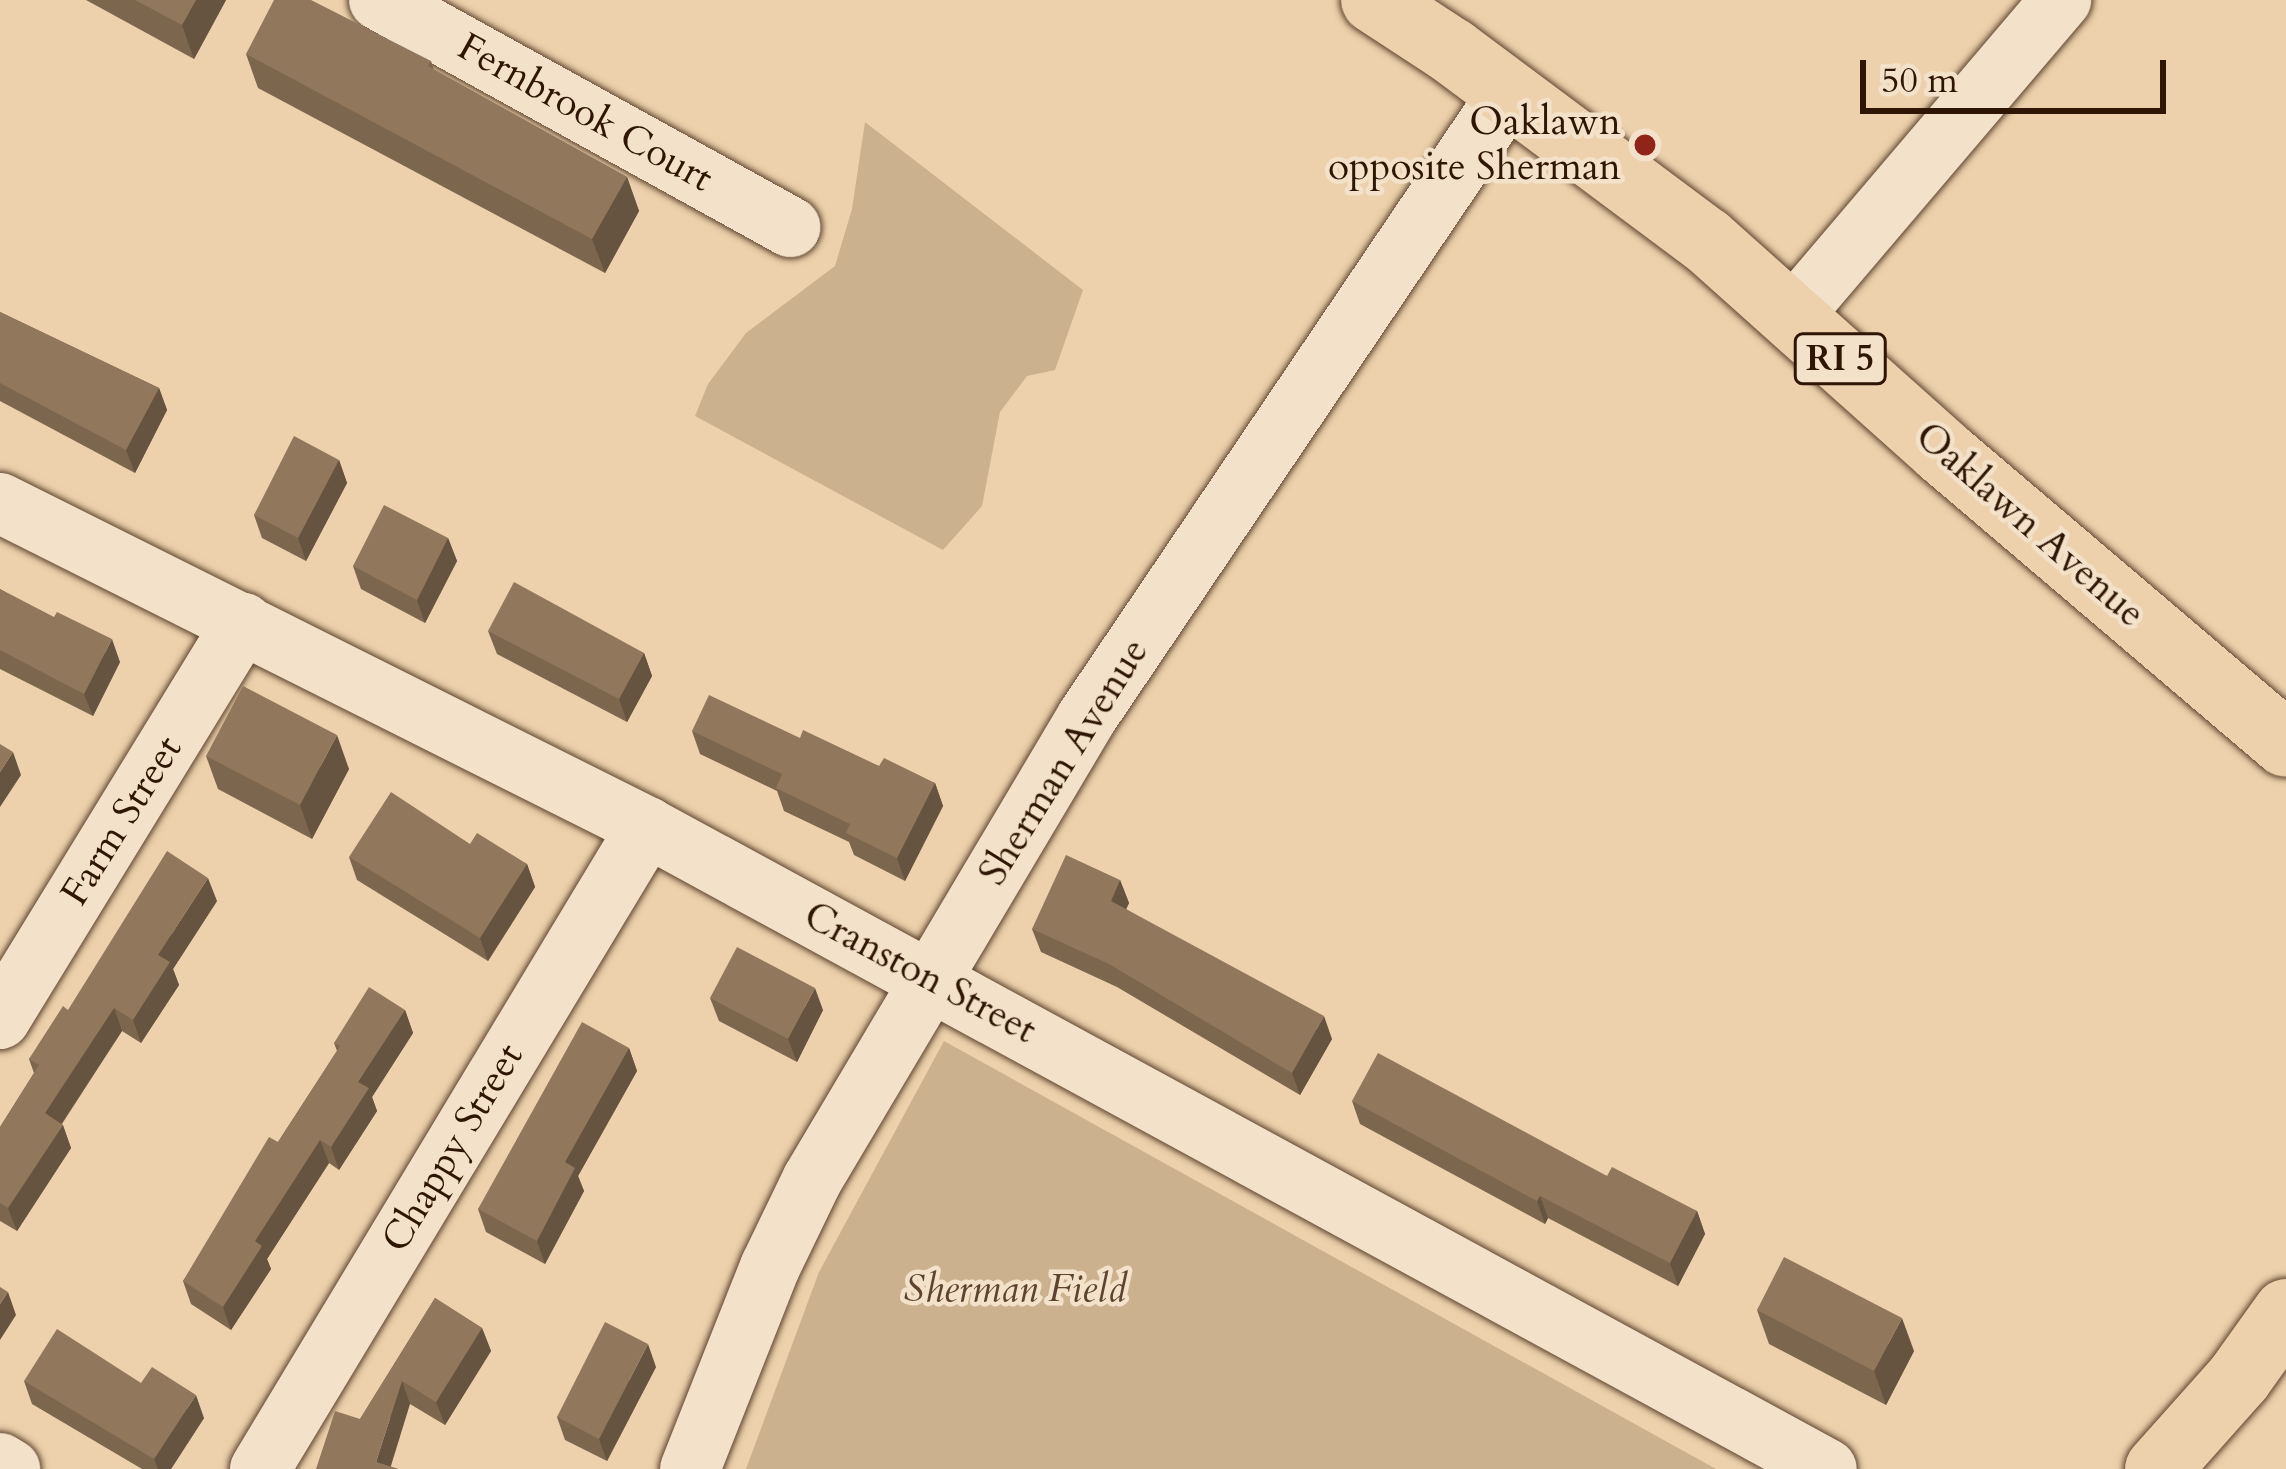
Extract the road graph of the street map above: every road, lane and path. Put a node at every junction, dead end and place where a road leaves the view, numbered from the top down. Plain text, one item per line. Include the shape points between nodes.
1 (1374, 0) edge
2 (2061, 0) edge
3 (393, 3) edge
4 (1508, 94) junction
5 (791, 227) dead end
6 (1793, 315) junction
7 (0, 503) edge
8 (244, 622) junction
9 (2286, 744) edge
10 (647, 827) junction
11 (933, 979) junction
12 (0, 1019) edge
13 (2286, 1312) edge
14 (0, 1463) edge
15 (10, 1469) edge
16 (260, 1469) edge
17 (690, 1469) edge
18 (1827, 1469) edge
19 (2158, 1469) edge

1 - 4 main road, Oaklawn Avenue / RI 5
2 - 6 street
3 - 5 street, Fernbrook Court
4 - 6 main road, Oaklawn Avenue / RI 5
4 - 11 street, Sherman Avenue via 1087,716
6 - 9 main road, Oaklawn Avenue / RI 5
7 - 8 street, Cranston Street
8 - 10 street, Cranston Street
8 - 12 street, Farm Street
10 - 11 street, Cranston Street
10 - 16 street, Chappy Street
11 - 17 street, Sherman Avenue via 812,1180
11 - 18 street, Cranston Street
13 - 19 main road via 2240,1378
14 - 15 street

